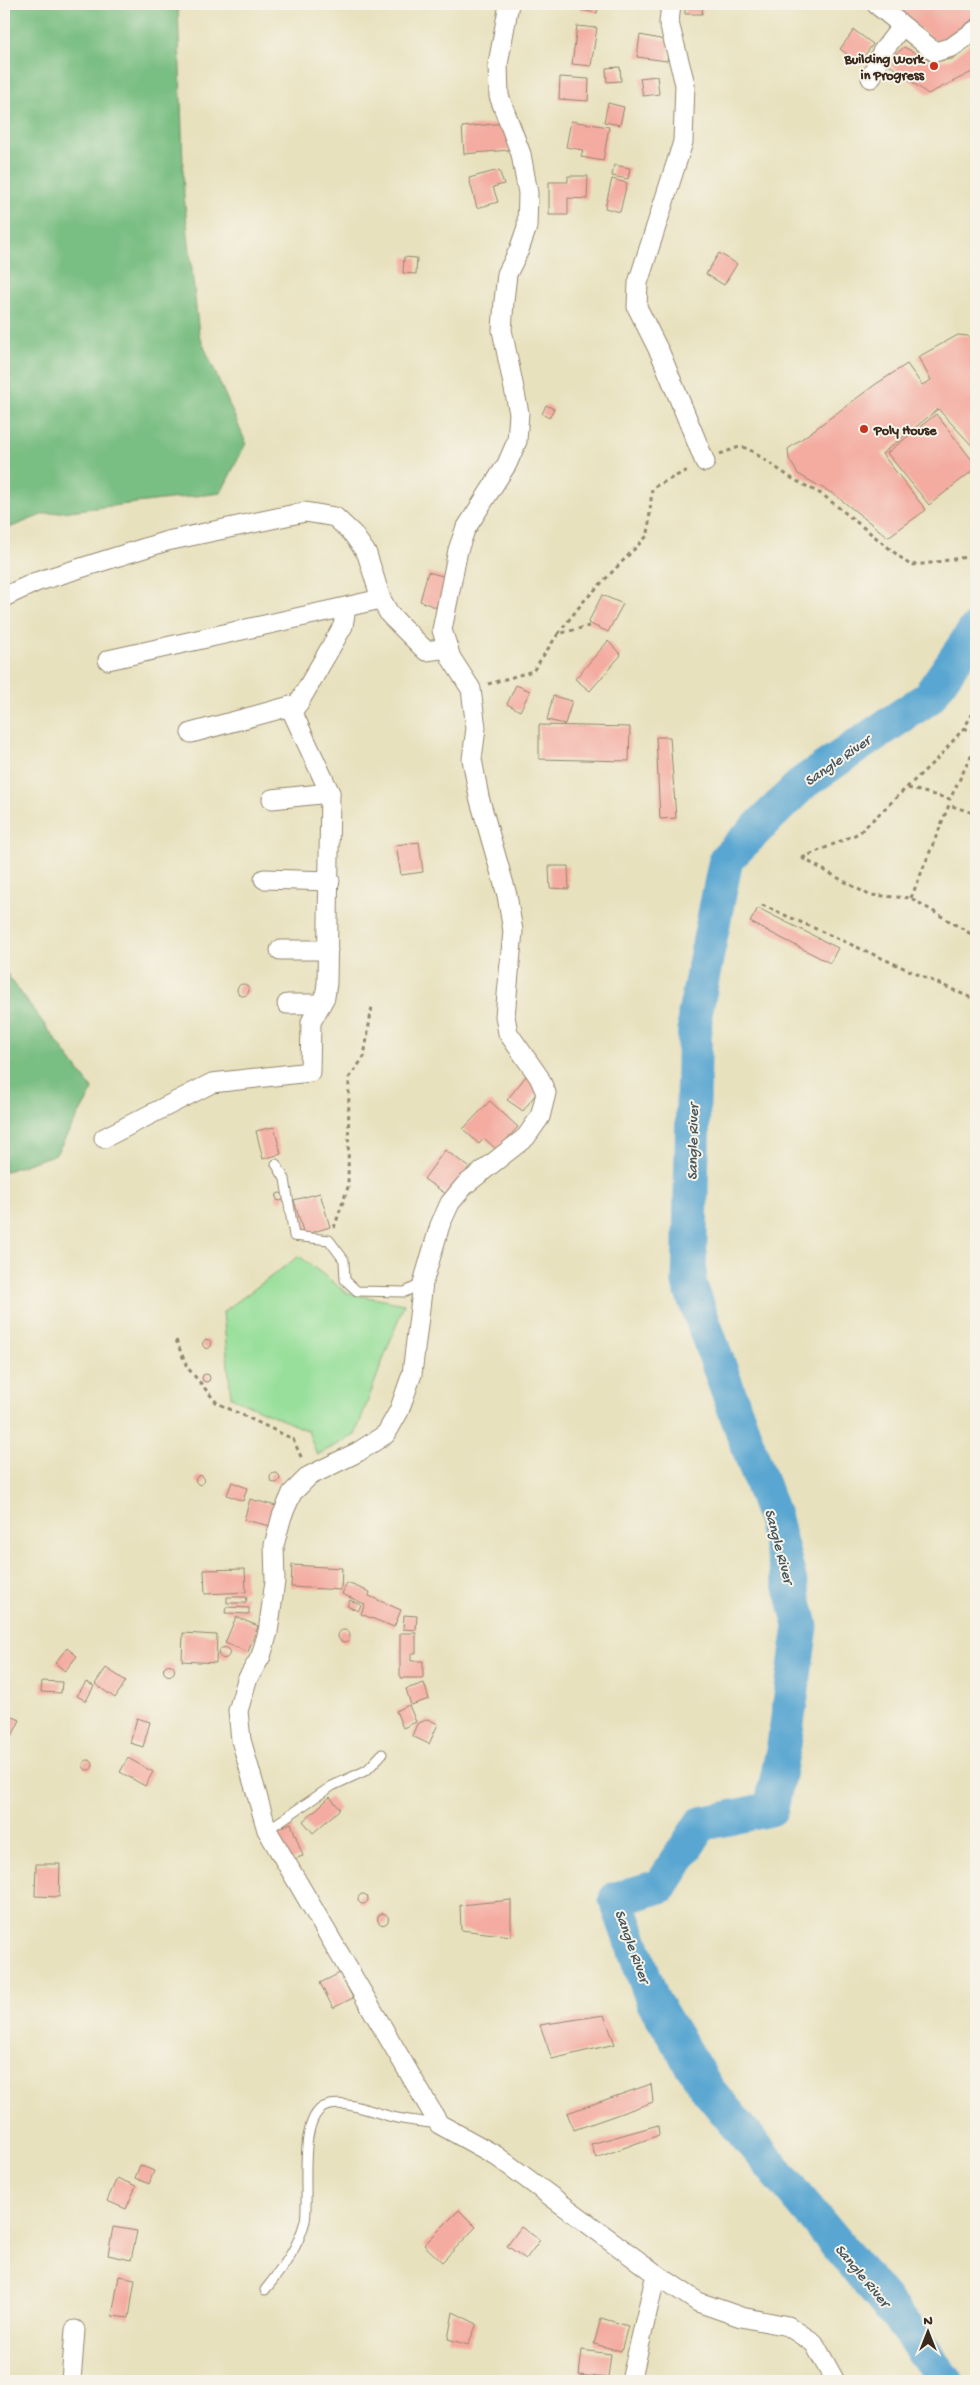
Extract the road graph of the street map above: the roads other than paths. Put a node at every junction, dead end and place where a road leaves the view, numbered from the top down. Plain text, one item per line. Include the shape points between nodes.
1 (509, 4) edge
2 (672, 4) edge
3 (876, 4) edge
4 (902, 26) junction
5 (976, 30) edge
6 (871, 78) dead end
7 (705, 462) road end
8 (4, 597) edge
9 (381, 599) junction
10 (346, 608) junction
11 (448, 648) junction
12 (108, 660) dead end
13 (290, 707) junction
14 (191, 733) dead end
15 (330, 793) junction
16 (272, 799) dead end
17 (264, 879) dead end
18 (330, 881) junction
19 (280, 950) dead end
20 (328, 950) junction
21 (288, 1004) dead end
22 (321, 1004) junction
23 (104, 1138) dead end
24 (276, 1164) dead end
25 (423, 1283) junction
26 (382, 1754) dead end
27 (268, 1830) junction
28 (439, 2124) junction
29 (656, 2274) junction
30 (265, 2290) dead end
31 (75, 2330) dead end
32 (70, 2381) edge
33 (630, 2381) edge
34 (835, 2381) edge

1 - 11 street via 498,64 500,96 521,154 528,193 527,227 520,250 507,274 502,330 519,414 517,441 507,464 463,537 442,630
2 - 7 street via 669,23 685,84 683,142 638,283 637,307 661,355
3 - 4 street
4 - 5 street via 935,52 952,47
4 - 6 street via 882,52
8 - 9 street via 36,582 167,542 305,512 335,517 354,534 367,554
9 - 10 street
9 - 11 street via 390,615 426,651
10 - 12 street
10 - 13 street via 343,626 298,704
11 - 25 street via 471,689 476,728 472,759 479,798 507,894 513,931 505,1016 508,1033 539,1077 546,1093 540,1117 526,1138 465,1185 450,1203
13 - 14 street
13 - 15 street
15 - 16 street
15 - 18 street
17 - 18 street
18 - 20 street
19 - 20 street
20 - 22 street via 325,997
21 - 22 street
22 - 23 street via 311,1022 310,1072 212,1083
24 - 25 lane via 285,1178 294,1236 329,1240 344,1260 345,1280 357,1291 405,1292
25 - 27 street via 412,1374 399,1411 386,1434 309,1476 292,1493 282,1516 274,1545 275,1581 268,1632 261,1656 247,1680 238,1711 241,1740
26 - 27 lane via 367,1770 332,1786
27 - 28 street
28 - 29 street via 495,2155
28 - 30 lane via 329,2104 315,2112 308,2133 304,2221 290,2260
29 - 33 street
29 - 34 street via 698,2302 740,2317 788,2326 814,2343
31 - 32 street

